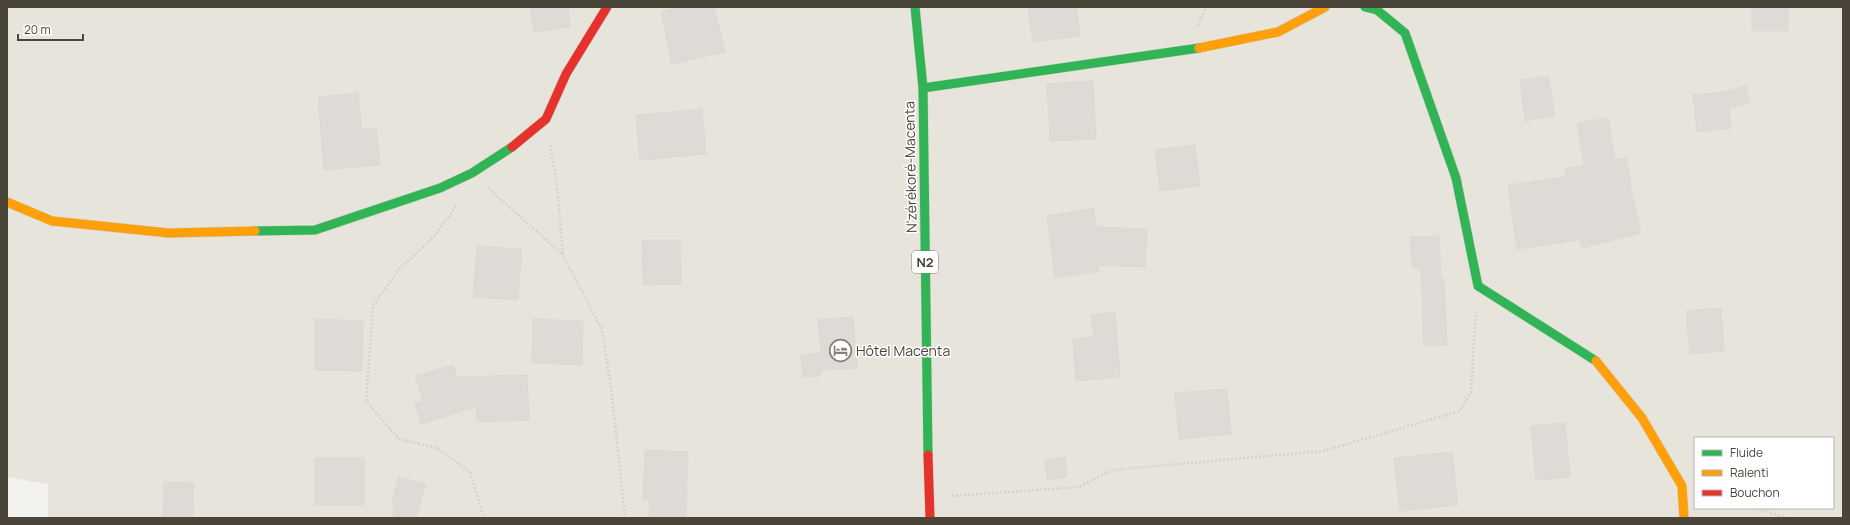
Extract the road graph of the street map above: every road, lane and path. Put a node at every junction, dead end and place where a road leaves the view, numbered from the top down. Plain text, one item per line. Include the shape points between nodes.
1 (607, 7) edge
2 (915, 7) edge
3 (1325, 7) edge
4 (1365, 7) edge
5 (923, 88) junction
6 (546, 119) junction
7 (472, 173) junction
8 (460, 200) dead end
9 (7, 202) edge
10 (563, 255) junction
11 (1478, 286) junction
12 (929, 497) junction
13 (1758, 509) edge
14 (484, 518) edge
15 (626, 518) edge
16 (930, 518) edge
17 (1684, 518) edge
18 (1788, 518) edge

1 - 6 main road via 566,74
2 - 5 main road, N'zérékoré-Macenta / N2
3 - 5 main road via 1278,32 1187,50
4 - 11 main road via 1377,10 1405,33 1456,178
5 - 12 main road, N'zérékoré-Macenta / N2
6 - 7 main road via 509,150
6 - 10 path via 557,184
7 - 9 main road via 440,188 315,230 161,232 52,221
7 - 10 path
8 - 14 path via 433,238 399,269 373,306 366,401 399,439 437,448 470,472
10 - 15 path via 602,330
11 - 12 path via 1471,392 1460,411 1323,451 1112,470 1079,487
11 - 17 main road via 1599,363 1642,418 1682,486
12 - 16 main road, N'zérékoré-Macenta / N2
13 - 18 path

